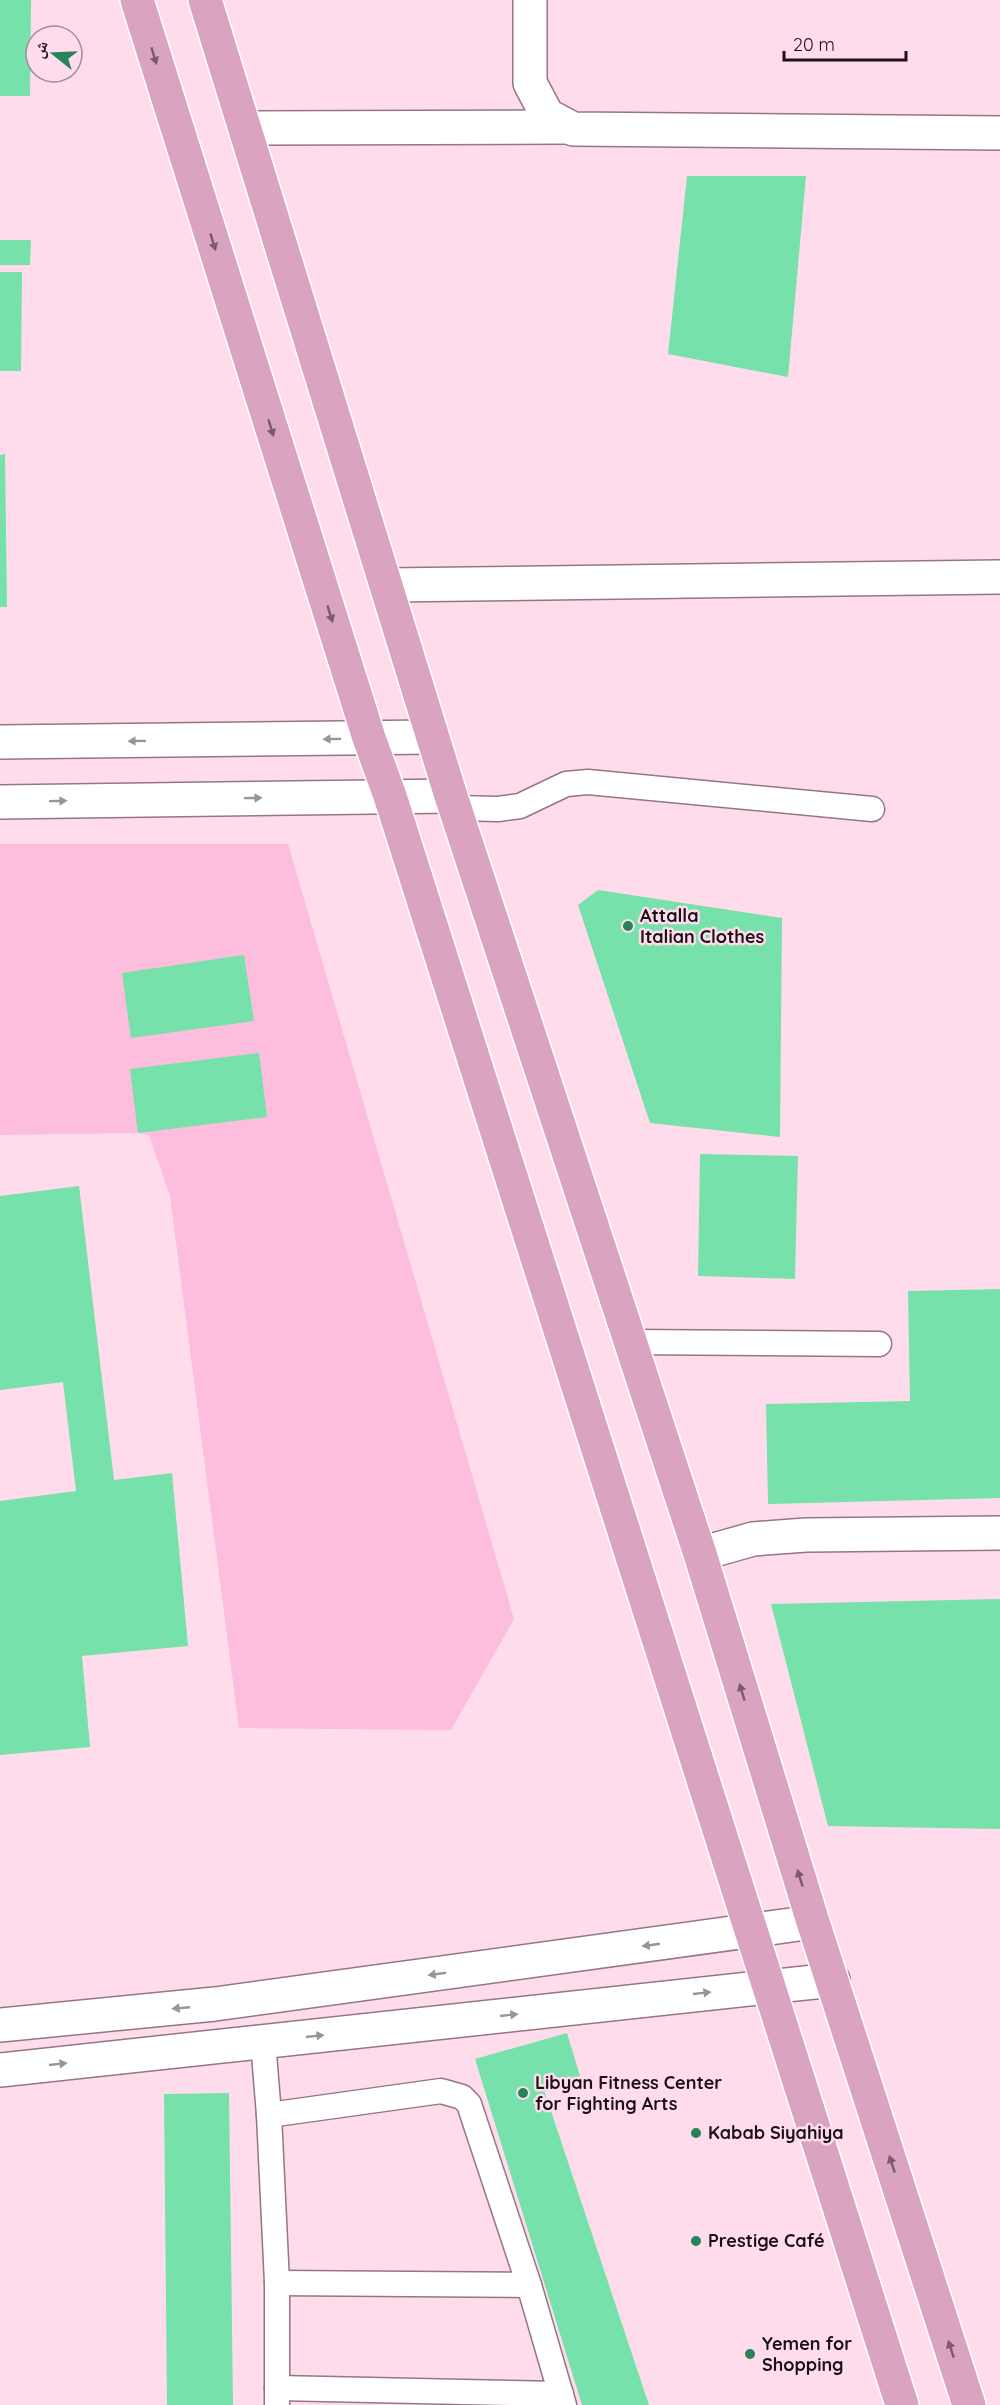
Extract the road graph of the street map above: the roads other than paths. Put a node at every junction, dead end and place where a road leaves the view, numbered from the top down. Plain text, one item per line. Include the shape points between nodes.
1 (137, 0) edge
2 (205, 0) edge
3 (530, 0) edge
4 (568, 127) junction
5 (245, 128) junction
6 (1000, 133) edge
7 (1000, 577) edge
8 (387, 585) junction
9 (432, 737) junction
10 (369, 738) junction
11 (0, 742) edge
12 (390, 796) junction
13 (0, 802) edge
14 (453, 802) junction
15 (872, 809) dead end
16 (630, 1342) junction
17 (879, 1344) dead end
18 (1000, 1533) edge
19 (700, 1554) junction
20 (813, 1922) junction
21 (752, 1931) junction
22 (833, 1980) junction
23 (770, 1985) junction
24 (215, 2004) junction
25 (0, 2025) edge
26 (263, 2042) junction
27 (219, 2047) junction
28 (0, 2070) edge
29 (269, 2115) junction
30 (277, 2283) junction
31 (528, 2285) junction
32 (277, 2396) edge
33 (562, 2399) edge
34 (902, 2405) edge
35 (969, 2405) edge

1 -> 10 main road
2 - 5 main road
3 - 4 street via 530,84 547,116
4 - 5 street
4 - 6 street
5 - 8 main road
7 - 8 street
8 - 9 main road
9 - 10 street
9 - 14 main road
10 -> 11 street
10 - 12 main road
13 -> 12 street
12 - 14 street
12 - 21 main road
14 - 15 lane via 498,809 520,806 566,784 588,782
14 - 16 main road
16 - 17 lane
16 - 19 main road
18 - 19 street via 806,1535 753,1539
20 -> 19 main road
20 - 21 street
20 - 22 main road
21 - 23 main road
21 -> 24 street
22 - 23 street
35 -> 22 main road
26 -> 23 street
23 - 34 main road
24 -> 25 street
24 - 27 street
26 - 27 street
26 - 29 lane
28 -> 27 street
29 - 30 lane
29 - 31 lane via 441,2091 462,2097 469,2104
30 - 31 lane
30 - 32 lane
31 - 33 lane
32 - 33 lane

